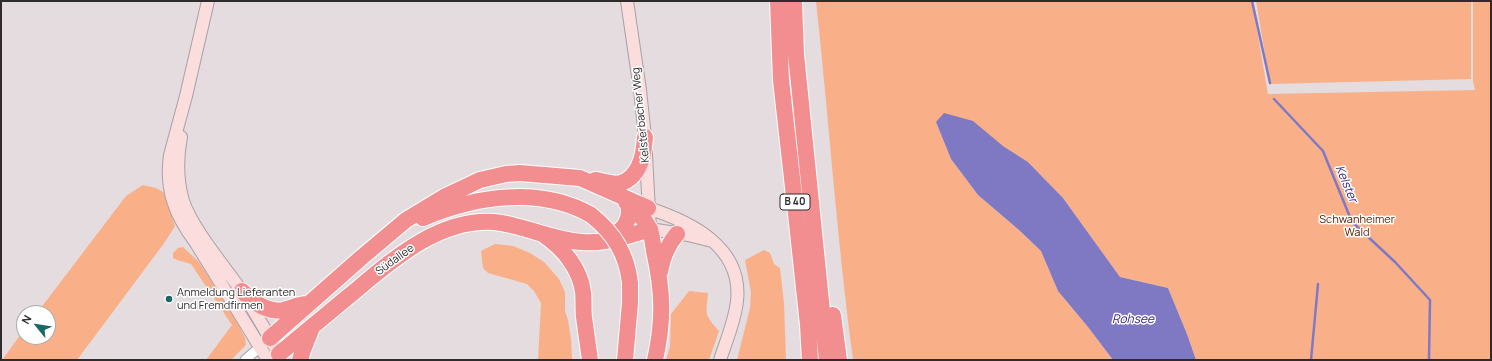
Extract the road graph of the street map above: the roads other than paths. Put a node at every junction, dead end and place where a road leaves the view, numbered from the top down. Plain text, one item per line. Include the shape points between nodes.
1 (208, 1) edge
2 (627, 1) edge
3 (778, 1) edge
4 (794, 1) edge
5 (186, 96) junction
6 (645, 137) junction
7 (580, 178) junction
8 (623, 200) junction
9 (648, 208) junction
10 (650, 229) junction
11 (391, 233) junction
12 (542, 234) junction
13 (677, 234) junction
14 (603, 240) junction
15 (712, 241) junction
16 (660, 278) junction
17 (242, 292) junction
18 (309, 304) junction
19 (808, 325) junction
20 (313, 326) junction
21 (265, 343) junction
22 (275, 359) edge
23 (245, 360) edge
24 (300, 360) edge
25 (590, 360) edge
26 (625, 360) edge
27 (655, 360) edge
28 (720, 360) edge
29 (804, 360) edge
30 (810, 360) edge
31 (836, 360) edge

1 - 5 street
2 - 6 street, Kelsterbacher Weg
3 - 19 highway, B 40 via 780,73
4 - 31 highway, B 40 via 796,54 811,206
5 - 17 street via 178,173 183,199 199,231
5 - 21 street via 168,165 172,200 184,226
6 - 7 highway via 641,163 628,179 621,183 613,183
6 - 9 street, Kelsterbacher Weg
7 - 8 highway
7 - 11 highway via 520,173 480,180 444,196 406,220
8 - 9 highway
8 - 10 highway via 639,214
8 - 14 highway via 629,216 624,228
9 - 10 street, Kelsterbacher Weg
9 - 15 street via 689,224
10 - 13 street
10 - 14 highway via 626,237
10 - 16 highway
11 - 18 highway, Südallee
11 - 26 highway, bridge via 455,206 503,197 548,199 591,215 617,241 627,267 630,303
12 - 14 highway via 583,242
12 - 20 highway, Südallee via 515,225 483,222 438,233 395,259
12 - 25 highway via 568,257 579,278 583,291
13 - 15 street
13 - 16 highway via 665,252
15 - 28 street via 726,254 732,264 738,292 736,310
16 - 27 highway via 661,335
17 - 18 highway via 264,308 276,311 297,304
17 - 21 street
18 - 21 highway, Südallee
19 - 29 highway
19 - 30 highway, B 40
20 - 22 highway, Südallee
20 - 24 highway
21 - 22 street
21 - 23 street, Südallee

